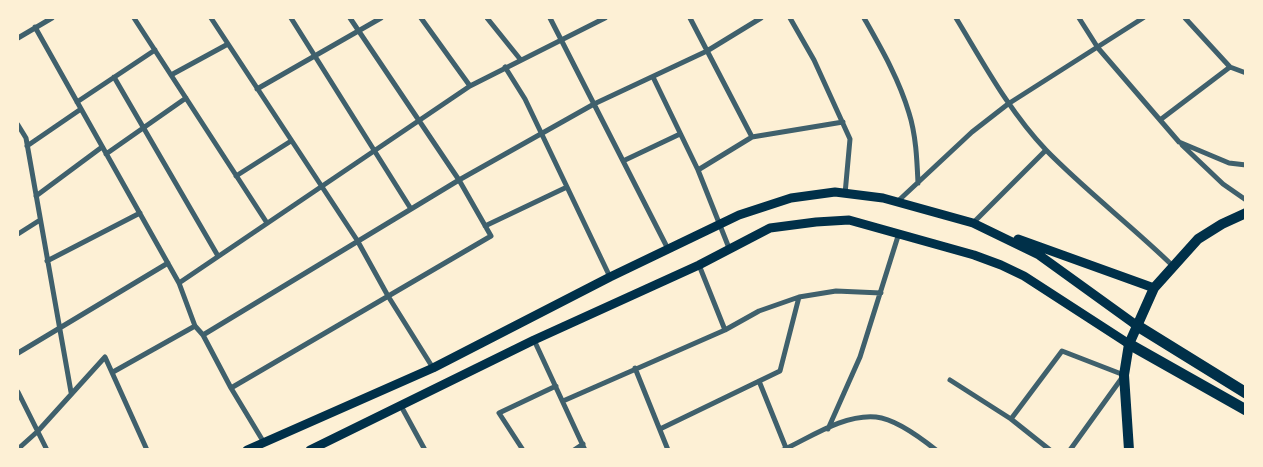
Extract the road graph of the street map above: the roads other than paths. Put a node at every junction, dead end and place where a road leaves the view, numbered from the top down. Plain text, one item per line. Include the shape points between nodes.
1 (52, 18) edge
2 (134, 18) edge
3 (211, 18) edge
4 (291, 18) edge
5 (350, 18) edge
6 (381, 18) edge
7 (421, 18) edge
8 (487, 18) edge
9 (550, 18) edge
10 (605, 18) edge
11 (690, 18) edge
12 (761, 18) edge
13 (790, 18) edge
14 (864, 18) edge
15 (956, 18) edge
16 (1079, 18) edge
17 (1143, 18) edge
18 (1184, 18) edge
19 (35, 28) junction
20 (359, 31) junction
21 (18, 38) edge
22 (560, 38) junction
23 (228, 44) junction
24 (1098, 48) junction
25 (155, 50) junction
26 (707, 51) junction
27 (315, 56) junction
28 (520, 59) junction
29 (505, 67) junction
30 (1230, 67) junction
31 (1246, 73) edge
32 (171, 75) junction
33 (114, 77) junction
34 (653, 77) junction
35 (470, 86) junction
36 (257, 89) junction
37 (186, 98) junction
38 (77, 102) junction
39 (594, 104) junction
40 (1008, 104) junction
41 (81, 109) junction
42 (419, 120) junction
43 (1160, 120) junction
44 (843, 122) junction
45 (18, 125) edge
46 (143, 128) junction
47 (20, 132) edge
48 (541, 134) junction
49 (680, 134) junction
50 (752, 137) junction
51 (292, 141) junction
52 (1179, 142) junction
53 (27, 146) junction
54 (102, 146) junction
55 (374, 150) junction
56 (1046, 150) junction
57 (106, 154) junction
58 (623, 161) junction
59 (1246, 165) edge
60 (698, 170) junction
61 (236, 176) junction
62 (460, 180) junction
63 (918, 183) junction
64 (321, 186) junction
65 (567, 187) junction
66 (845, 194) junction
67 (36, 196) junction
68 (1246, 200) edge
69 (897, 202) junction
70 (411, 209) junction
71 (140, 213) junction
72 (1246, 213) edge
73 (40, 220) junction
74 (267, 223) junction
75 (973, 223) junction
76 (719, 224) junction
77 (485, 226) junction
78 (899, 233) junction
79 (18, 234) edge
80 (357, 240) junction
81 (729, 248) junction
82 (668, 249) junction
83 (218, 256) junction
84 (48, 261) junction
85 (168, 263) junction
86 (698, 265) junction
87 (1173, 266) junction
88 (610, 277) junction
89 (179, 283) junction
90 (1154, 288) junction
91 (881, 292) junction
92 (388, 296) junction
93 (799, 297) junction
94 (1136, 325) junction
95 (195, 326) junction
96 (60, 328) junction
97 (725, 330) junction
98 (203, 335) junction
99 (534, 340) junction
100 (1128, 344) junction
101 (18, 353) edge
102 (433, 368) junction
103 (635, 368) junction
104 (112, 372) junction
105 (1124, 375) junction
106 (950, 380) dead end
107 (759, 381) junction
108 (556, 386) junction
109 (231, 388) junction
110 (18, 392) edge
111 (71, 392) junction
112 (1246, 393) edge
113 (563, 401) junction
114 (401, 406) junction
115 (1246, 410) edge
116 (1011, 419) junction
117 (660, 429) junction
118 (828, 429) junction
119 (38, 431) junction
120 (263, 441) junction
121 (584, 447) edge
122 (932, 448) edge
123 (18, 449) edge
124 (785, 449) edge
125 (47, 450) edge
126 (147, 450) edge
127 (247, 450) edge
128 (310, 450) edge
129 (425, 450) edge
130 (523, 450) edge
131 (574, 450) edge
132 (668, 450) edge
133 (1050, 450) edge
134 (1070, 450) edge
135 (1129, 450) edge

1 - 19 street
2 - 25 street
3 - 23 street
4 - 27 street
5 - 20 street
6 - 20 street
7 - 35 street
8 - 28 street
9 - 22 street
10 - 22 street
11 - 26 street
12 - 26 street
13 - 44 street
14 - 63 street via 890,66 910,114
15 - 40 street
16 - 24 street
17 - 24 street
18 - 30 street
19 - 21 street
19 - 38 street
20 - 27 street
20 - 42 street
22 - 28 street
22 - 39 street
23 - 32 street
23 - 36 street
24 - 40 street
24 - 43 street
25 - 32 street
25 - 33 street
26 - 34 street
26 - 50 street
27 - 36 street
27 - 55 street
28 - 29 street
29 - 35 street
29 - 48 street
30 - 31 street
30 - 43 street
32 - 37 street
33 - 38 street
33 - 46 street
34 - 39 street
34 - 49 street
35 - 42 street
36 - 51 street
37 - 46 street
37 - 61 street
38 - 41 street
39 - 48 street
39 - 58 street
40 - 56 street
40 - 63 street via 972,132
41 - 53 street
41 - 54 street
42 - 55 street
42 - 62 street
43 - 52 street
44 - 50 street
44 - 66 street via 850,140
45 - 47 street
46 - 57 street
46 - 83 street
47 - 53 street
48 - 62 street
48 - 65 street
49 - 58 street
49 - 60 street
50 - 60 street
51 - 61 street
51 - 64 street
52 - 59 street via 1229,163
52 - 68 street via 1223,184
53 - 67 street
54 - 57 street
54 - 67 street
55 - 64 street
55 - 70 street
56 - 75 street
56 - 87 street
57 - 71 street
58 - 82 street
60 - 76 street
61 - 74 street
62 - 70 street
62 - 77 street
63 - 69 street
64 - 74 street
64 - 80 street
65 - 77 street
65 - 88 street
66 - 69 main road
66 - 76 main road via 836,192 791,198
67 - 73 street
69 - 75 main road
70 - 80 street
71 - 84 street
71 - 85 street
72 - 87 main road via 1198,239
73 - 79 street
73 - 84 street
74 - 83 street
75 - 90 main road
75 - 94 main road via 1039,255
76 - 81 street
76 - 82 main road
77 - 92 street via 491,236
78 - 81 main road via 849,220 816,222 770,228
78 - 91 street
78 - 100 main road via 974,255 1024,276
80 - 92 street
80 - 98 street
81 - 86 main road
82 - 88 main road
83 - 89 street
84 - 96 street
85 - 89 street
85 - 96 street
86 - 97 street
86 - 99 main road
87 - 90 main road
88 - 102 main road
89 - 95 street
90 - 94 main road
91 - 93 street via 836,291
91 - 118 street via 860,357
92 - 102 street
92 - 109 street
93 - 97 street via 759,311
93 - 107 street via 780,371
94 - 100 main road
94 - 112 highway
95 - 98 street
95 - 104 street
96 - 101 street
96 - 111 street
97 - 103 street
98 - 109 street
99 - 108 street
99 - 114 main road
100 - 105 main road
100 - 115 highway
102 - 120 main road
103 - 113 street
103 - 117 street
104 - 111 street via 105,357
104 - 126 street
105 - 116 street via 1062,351
105 - 134 street
105 - 135 main road
106 - 116 street
107 - 117 street
107 - 124 street
108 - 113 street
108 - 130 street via 499,413
109 - 120 street
110 - 119 street
111 - 119 street
113 - 121 street
114 - 128 main road
114 - 129 street
116 - 133 street
117 - 132 street
118 - 122 street via 851,418 877,417 910,430
118 - 124 street
119 - 123 street
119 - 125 street
120 - 127 main road
121 - 131 street

